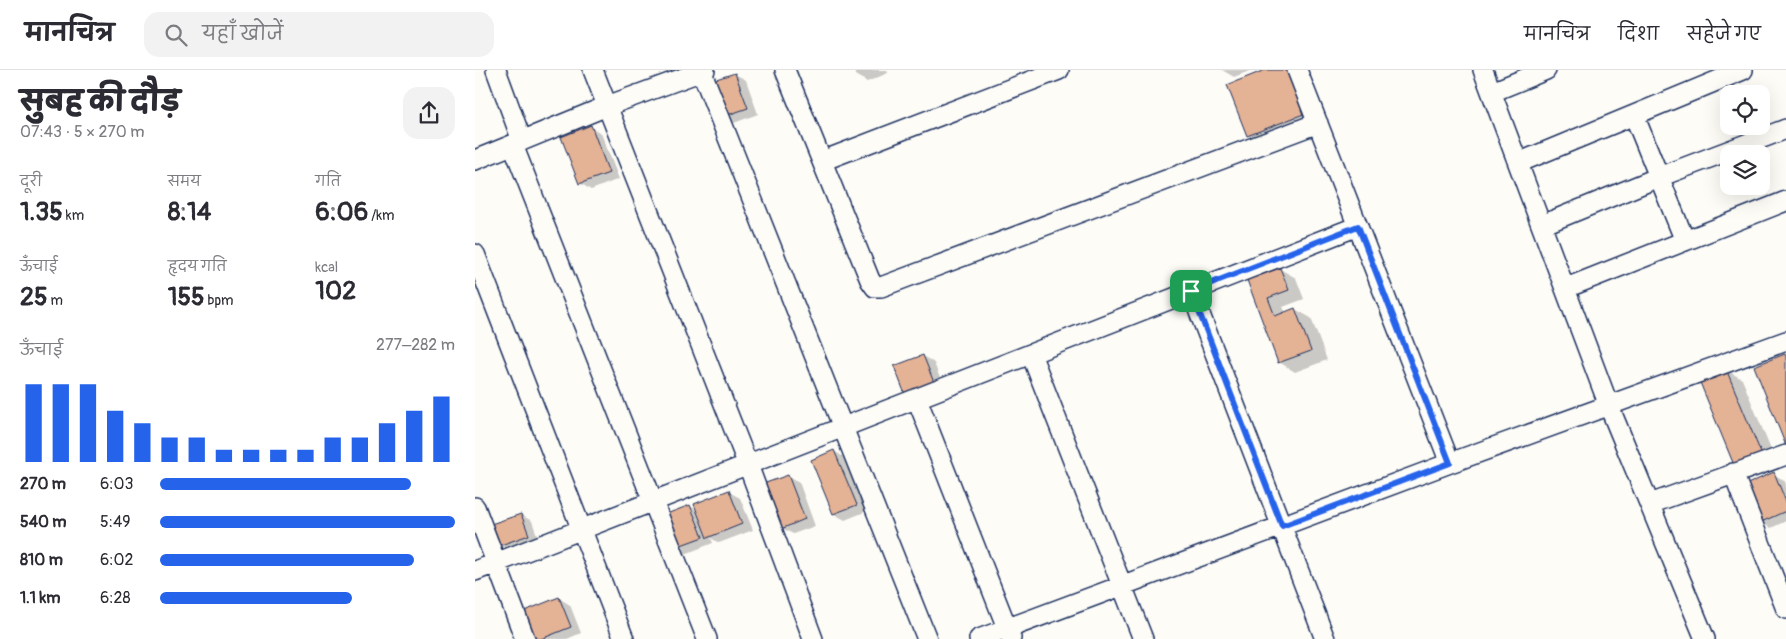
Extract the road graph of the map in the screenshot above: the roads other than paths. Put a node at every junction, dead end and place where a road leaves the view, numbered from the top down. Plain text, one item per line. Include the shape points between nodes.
1 (496, 70) edge
2 (593, 70) edge
3 (703, 70) edge
4 (785, 70) edge
5 (1059, 70) edge
6 (1297, 70) edge
7 (1483, 70) edge
8 (1546, 70) edge
9 (1743, 70) edge
10 (1491, 92) junction
11 (607, 106) junction
12 (1634, 115) junction
13 (1318, 123) junction
14 (1786, 129) edge
15 (518, 143) junction
16 (475, 160) edge
17 (822, 161) junction
18 (1518, 163) junction
19 (1659, 177) junction
20 (1786, 201) edge
21 (1542, 225) junction
22 (1358, 226) junction
23 (1685, 241) junction
24 (475, 254) edge
25 (1566, 288) junction
26 (1191, 291) junction
27 (1786, 341) edge
28 (1031, 354) junction
29 (917, 399) junction
30 (1609, 406) junction
31 (844, 428) junction
32 (1786, 455) edge
33 (1450, 463) junction
34 (748, 465) junction
35 (1733, 473) junction
36 (654, 502) junction
37 (1650, 504) junction
38 (475, 507) edge
39 (1282, 526) junction
40 (582, 530) junction
41 (496, 564) junction
42 (475, 571) edge
43 (1122, 585) junction
44 (1786, 609) edge
45 (1009, 633) edge
46 (525, 639) edge
47 (624, 639) edge
48 (707, 639) edge
49 (813, 639) edge
50 (927, 639) edge
51 (979, 639) edge
52 (1143, 639) edge
53 (1325, 639) edge
54 (1705, 639) edge

1 - 15 street
2 - 11 street
3 - 11 street
3 - 31 street
4 - 17 street
5 - 17 street
6 - 13 street
7 - 10 street
8 - 10 street
9 - 12 street
10 - 18 street
11 - 15 street
11 - 34 street
12 - 18 street
12 - 19 street
13 - 17 street via 881,287 875,287 870,280
13 - 22 street
14 - 19 street
15 - 16 street
15 - 36 street
18 - 21 street
19 - 21 street
19 - 23 street
20 - 23 street
21 - 25 street
22 - 26 street
22 - 33 street
23 - 25 street
24 - 40 street
25 - 30 street
26 - 28 street
26 - 39 street
27 - 30 street
28 - 29 street
28 - 43 street
29 - 31 street
29 - 45 street
30 - 33 street
30 - 37 street
31 - 34 street
31 - 50 street
32 - 35 street
33 - 39 street
34 - 36 street
34 - 49 street
35 - 37 street
35 - 44 street
36 - 40 street
36 - 48 street
37 - 54 street
38 - 41 street
39 - 43 street
39 - 53 street
40 - 41 street
40 - 47 street
41 - 42 street
41 - 46 street
43 - 45 street
43 - 52 street
45 - 51 street

